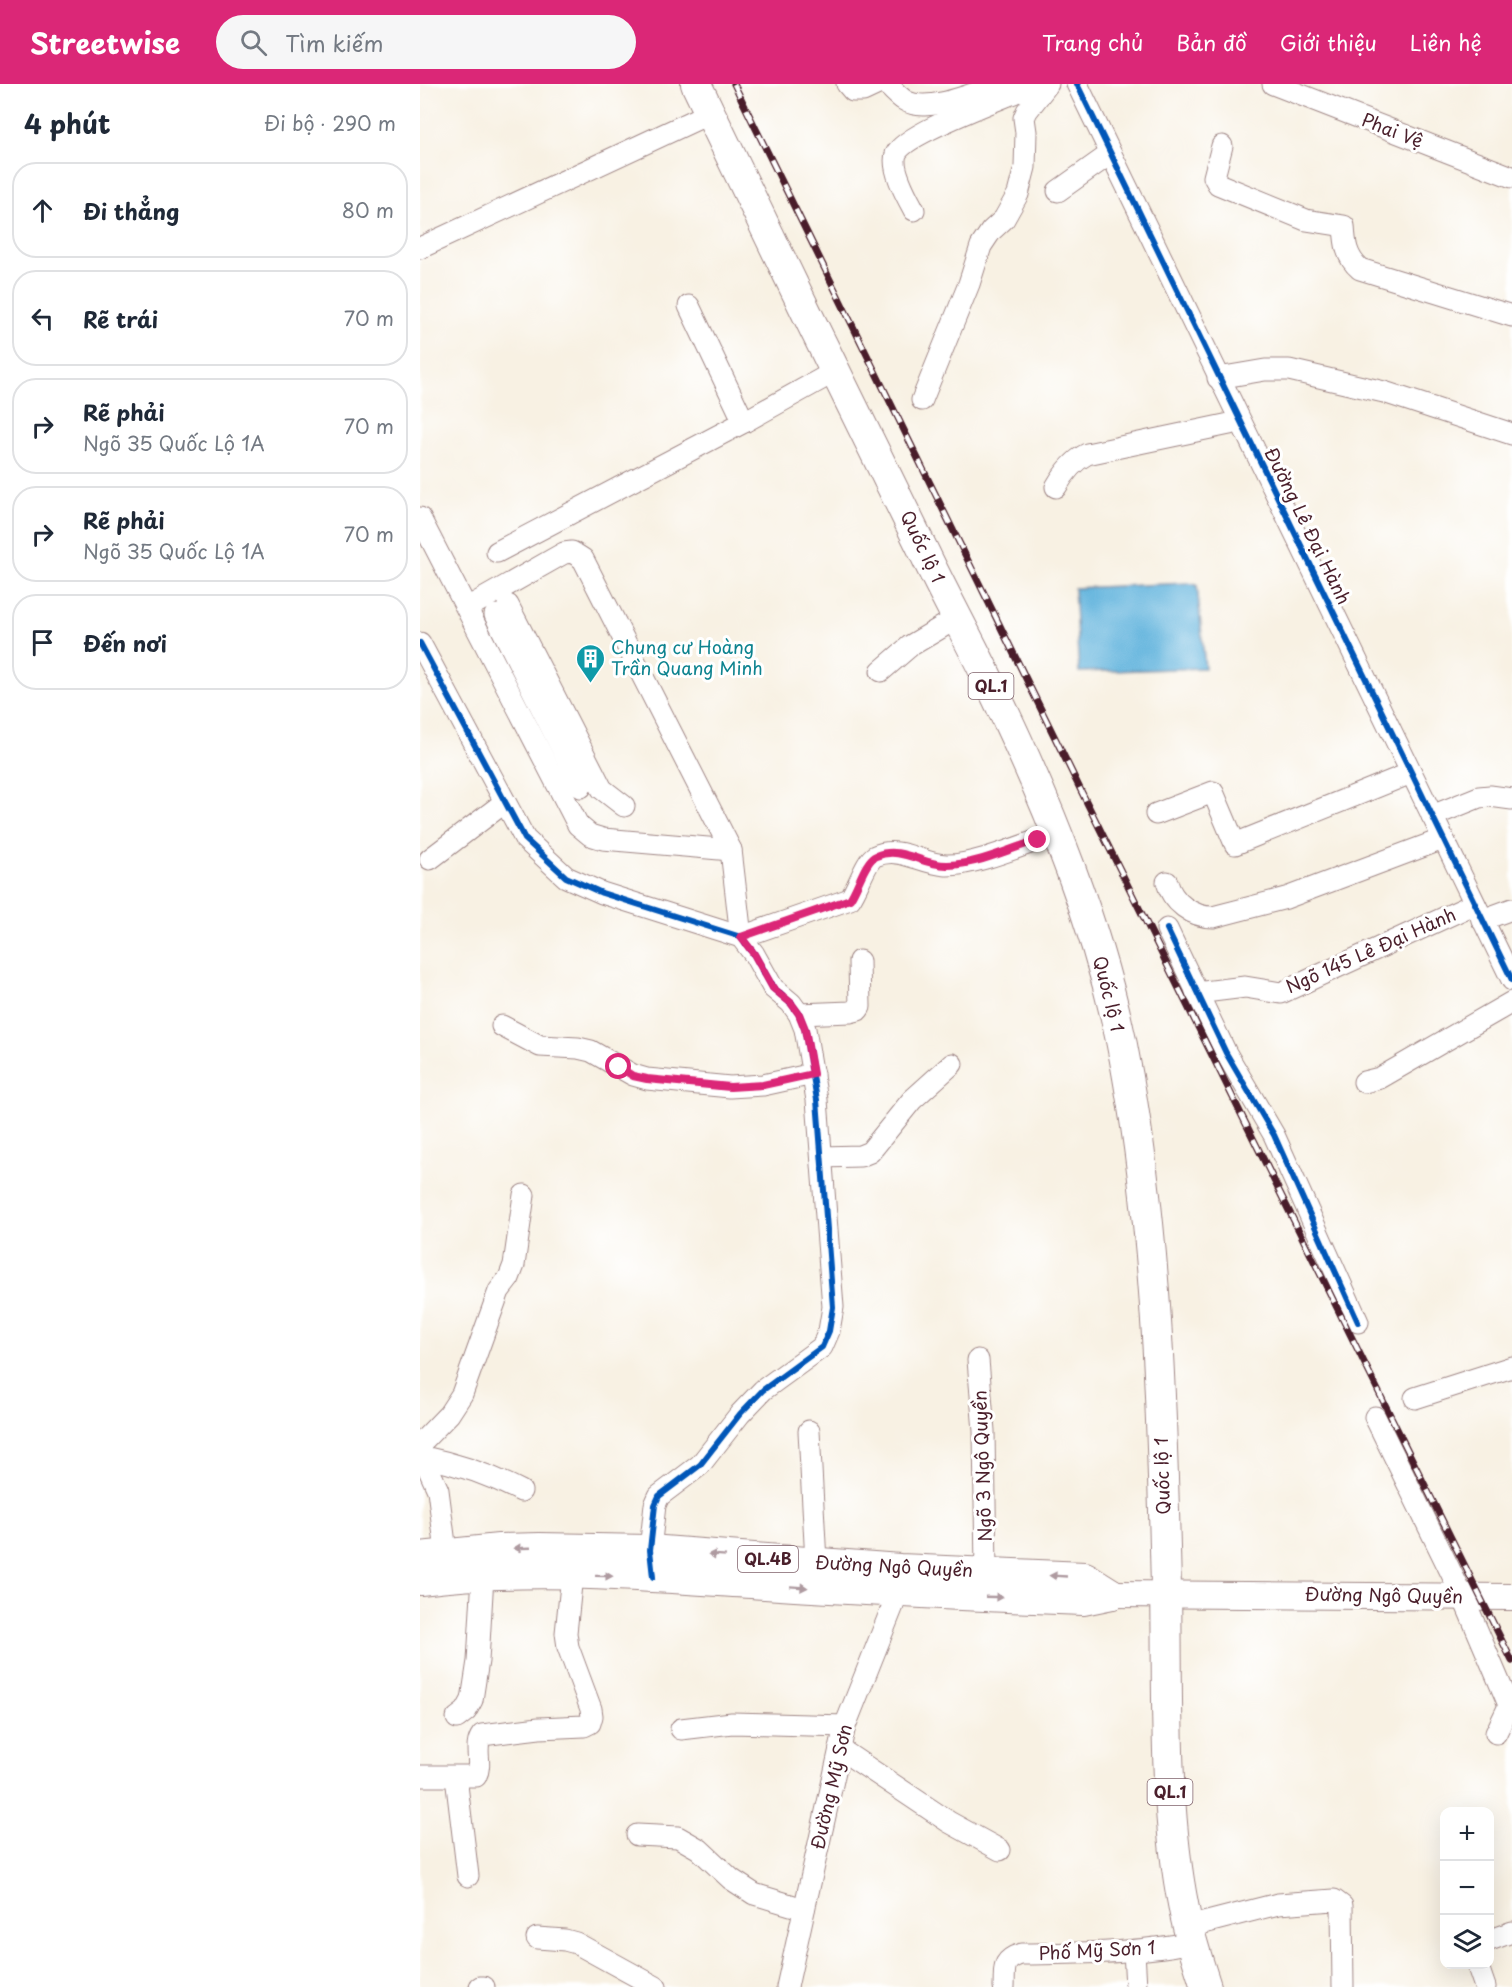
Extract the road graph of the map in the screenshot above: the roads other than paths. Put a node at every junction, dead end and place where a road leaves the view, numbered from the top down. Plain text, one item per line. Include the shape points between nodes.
1 (696, 84) edge
2 (847, 84) edge
3 (878, 84) edge
4 (886, 84) edge
5 (1000, 84) edge
6 (1035, 84) edge
7 (1048, 84) edge
8 (1077, 84) edge
9 (1273, 84) edge
10 (710, 113) junction
11 (1222, 146) dead end
12 (1110, 154) junction
13 (1512, 177) edge
14 (1058, 191) dead end
15 (914, 210) dead end
16 (420, 248) edge
17 (689, 306) dead end
18 (1512, 316) edge
19 (834, 372) junction
20 (1218, 378) junction
21 (922, 400) dead end
22 (744, 422) junction
23 (1239, 422) junction
24 (1512, 434) edge
25 (1056, 487) dead end
26 (420, 518) edge
27 (497, 552) dead end
28 (467, 608) junction
29 (501, 610) dead end
30 (957, 618) junction
31 (420, 643) edge
32 (527, 660) junction
33 (881, 671) dead end
34 (500, 673) junction
35 (429, 676) edge
36 (539, 706) junction
37 (1411, 772) junction
38 (581, 788) junction
39 (1512, 800) edge
40 (505, 802) junction
41 (624, 806) dead end
42 (1156, 814) dead end
43 (1432, 816) junction
44 (1056, 834) junction
45 (1443, 839) junction
46 (731, 850) junction
47 (430, 859) dead end
48 (1167, 882) dead end
49 (1512, 909) edge
50 (1478, 912) junction
51 (1167, 930) dead end
52 (741, 937) junction
53 (859, 961) dead end
54 (1512, 980) edge
55 (1196, 993) junction
56 (1512, 1002) edge
57 (799, 1014) junction
58 (502, 1026) dead end
59 (952, 1064) dead end
60 (813, 1074) junction
61 (1364, 1082) dead end
62 (822, 1157) junction
63 (524, 1195) dead end
64 (1358, 1322) dead end
65 (978, 1360) dead end
66 (1512, 1367) edge
67 (1415, 1398) dead end
68 (1375, 1417) dead end
69 (809, 1431) dead end
70 (421, 1450) edge
71 (521, 1491) dead end
72 (438, 1562) edge
73 (816, 1562) junction
74 (651, 1563) junction
75 (986, 1572) junction
76 (572, 1575) junction
77 (483, 1576) junction
78 (420, 1580) edge
79 (899, 1581) junction
80 (1112, 1594) junction
81 (1166, 1594) junction
82 (1463, 1597) junction
83 (1512, 1597) edge
84 (1511, 1709) edge
85 (457, 1718) dead end
86 (845, 1726) junction
87 (681, 1729) dead end
88 (1496, 1732) dead end
89 (840, 1749) junction
90 (420, 1776) edge
91 (456, 1777) junction
92 (637, 1835) dead end
93 (1000, 1850) dead end
94 (468, 1876) dead end
95 (804, 1909) junction
96 (1512, 1932) edge
97 (1190, 1935) junction
98 (537, 1938) dead end
99 (1494, 1939) edge
100 (1134, 1951) junction
101 (1478, 1969) edge
102 (656, 1987) edge
103 (787, 1987) edge
104 (1004, 1987) edge
105 (1136, 1987) edge
106 (1206, 1987) edge
107 (1343, 1987) edge
108 (1485, 1987) edge

1 - 10 highway, Quốc lộ 1 / QL.1
2 - 3 street via 853,91
4 - 5 street via 904,101 922,106
6 - 15 street via 924,132 902,147 895,164
7 - 21 street via 1024,118 1025,167 1018,194 1004,219 981,246
8 - 12 street, Đường Lê Đại Hành
9 - 13 street, Phai Vệ
10 - 16 street
10 - 19 highway, Quốc lộ 1 / QL.1
11 - 18 street via 1214,177 1218,184 1306,220 1344,226 1350,260 1360,269
12 - 14 street
12 - 20 street, Đường Lê Đại Hành
17 - 22 street
19 - 22 street
19 - 30 highway, Quốc lộ 1 / QL.1
20 - 23 street, Đường Lê Đại Hành
20 - 24 street via 1289,370 1384,392
22 - 27 street
23 - 25 street via 1087,454 1069,467
23 - 37 street, Đường Lê Đại Hành
26 - 28 street
28 - 34 street
28 - 46 street via 564,553 572,552 583,560
29 - 32 street
30 - 33 street via 910,646
30 - 44 highway, Quốc lộ 1 / QL.1 via 985,671
31 - 35 street
32 - 34 street
32 - 36 street
34 - 36 street
35 - 40 street
36 - 38 street
36 - 38 street via 569,742
37 - 42 street via 1235,844 1213,792
37 - 43 street, Đường Lê Đại Hành
38 - 41 street via 606,794
38 - 46 street via 578,825 590,835
39 - 43 street via 1479,796
40 - 47 street
40 - 52 street via 525,839 566,877 602,893
43 - 45 street, Đường Lê Đại Hành
44 - 52 street via 948,865 926,863 898,852 877,856 869,860 850,899
44 - 81 highway, Quốc lộ 1 / QL.1 via 1087,916 1107,985 1128,1072 1143,1167 1162,1443
45 - 48 street via 1286,898 1213,917 1201,917 1184,907 1169,892
45 - 50 street, Đường Lê Đại Hành
46 - 52 street
49 - 50 street, Ngõ 145 Lê Đại Hành
50 - 54 street, Đường Lê Đại Hành
50 - 55 street, Ngõ 145 Lê Đại Hành via 1281,993 1245,987
51 - 55 street
52 - 57 street via 773,988
53 - 57 street via 858,1010
55 - 64 street via 1274,1135
56 - 61 street via 1380,1078
57 - 60 street
58 - 60 street via 540,1046 591,1052 633,1076 647,1079 730,1087 763,1085
59 - 62 street via 912,1100 870,1152
60 - 62 street
62 - 74 street via 832,1307 829,1331 822,1347 763,1390 700,1465 659,1496
63 - 70 street via 510,1278 498,1292 462,1394
65 - 75 street, Ngõ 3 Ngô Quyền via 984,1431
66 - 67 street
68 - 82 street
69 - 73 street
70 - 71 street
70 - 72 street via 438,1490
74 -> 72 highway, Đường Ngô Quyền / QL.4B via 540,1548
72 - 77 highway, Đường Ngô Quyền / QL.4B
72 - 78 highway, Đường Ngô Quyền / QL.4B
73 -> 74 highway, Đường Ngô Quyền / QL.4B
73 - 79 highway, Đường Ngô Quyền / QL.4B
76 -> 74 highway, Đường Ngô Quyền / QL.4B
74 -> 79 highway, Đường Ngô Quyền / QL.4B
75 - 79 highway, Đường Ngô Quyền / QL.4B
80 -> 75 highway, Đường Ngô Quyền / QL.4B via 1085,1577
76 - 77 highway, Đường Ngô Quyền / QL.4B
76 - 91 street via 566,1633 591,1709 590,1723 482,1735 478,1741 476,1776
77 - 85 street via 472,1700
79 -> 80 highway, Đường Ngô Quyền / QL.4B via 1083,1600
79 - 86 street, Đường Mỹ Sơn
80 - 81 main road, Đường Ngô Quyền
81 - 82 main road, Đường Ngô Quyền
81 - 97 highway, Quốc lộ 1 / QL.1 via 1170,1791 1180,1886
82 - 83 main road, Đường Ngô Quyền
82 - 84 street
84 - 88 street
86 - 87 street via 732,1723
86 - 89 street, Đường Mỹ Sơn
89 - 93 street via 949,1822
89 - 95 street, Đường Mỹ Sơn
90 - 91 street
91 - 94 street
92 - 95 street via 678,1837 754,1894
95 - 103 street, Đường Mỹ Sơn
96 - 99 street
97 - 100 street, Phố Mỹ Sơn 1 via 1162,1948
97 - 106 highway, Quốc lộ 1 / QL.1
97 - 107 street, Phố Mỹ Sơn 1 via 1278,1904 1334,1900 1342,1906
98 - 102 street via 576,1943
100 - 104 street, Phố Mỹ Sơn 1 via 1021,1954 1005,1964
100 - 105 street
101 - 108 street

